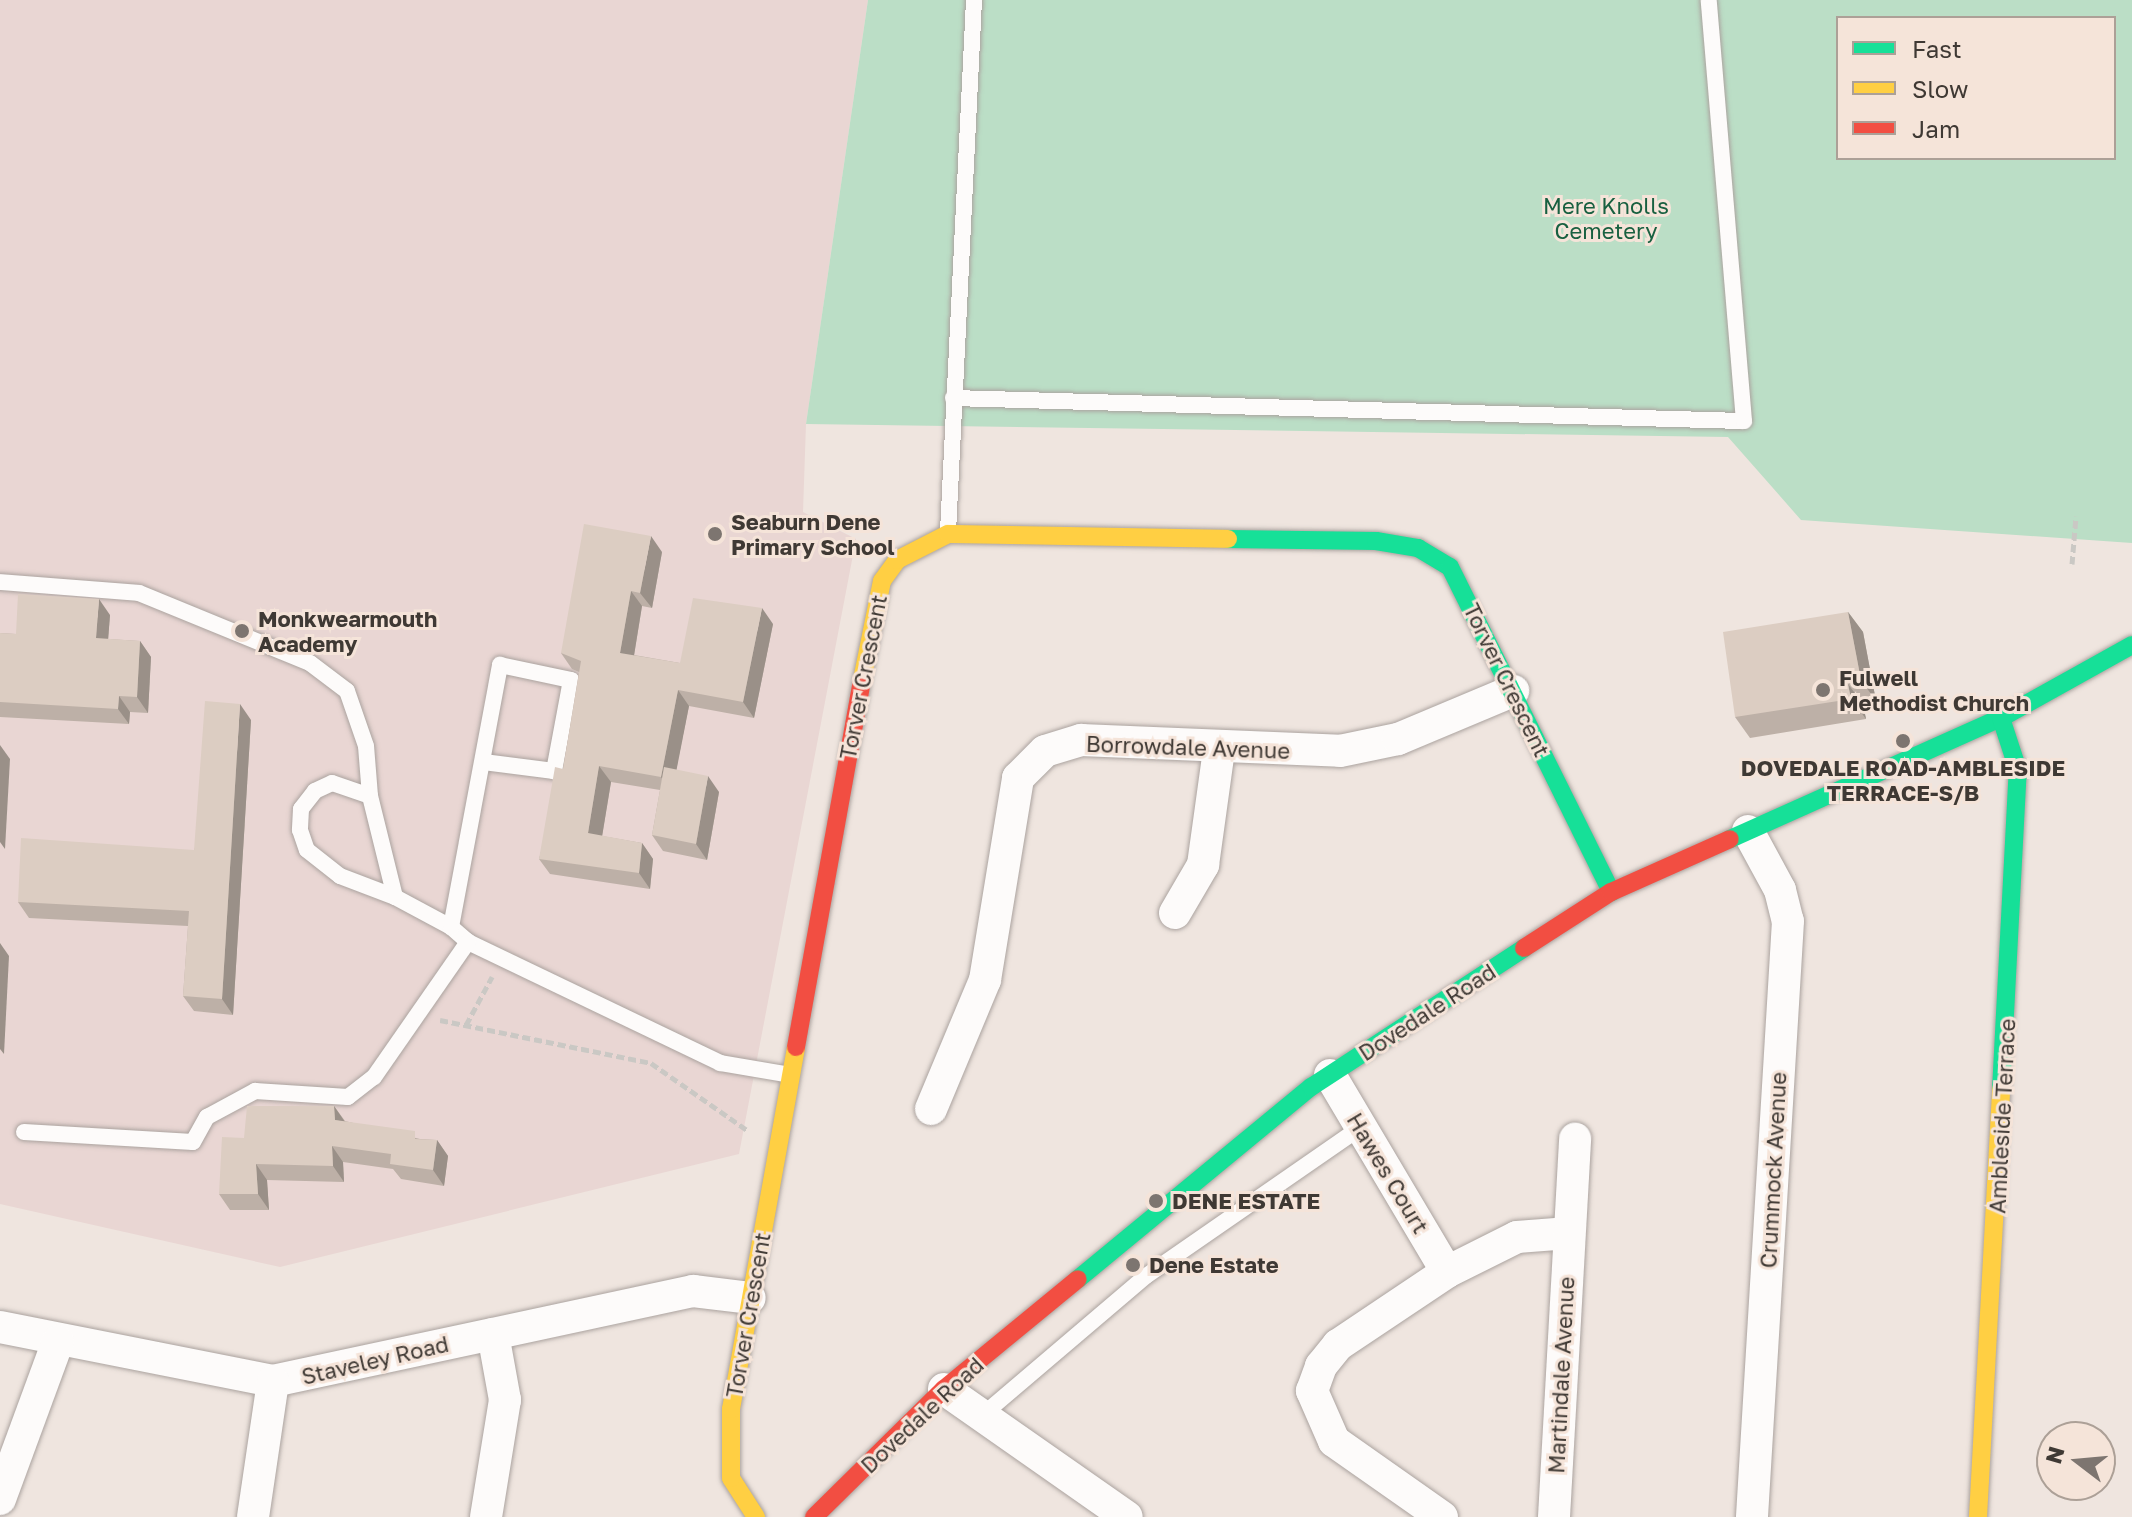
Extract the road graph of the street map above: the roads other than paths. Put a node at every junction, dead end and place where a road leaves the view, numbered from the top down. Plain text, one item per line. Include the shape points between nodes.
1 (974, 0) edge
2 (1709, 0) edge
3 (953, 398) junction
4 (948, 534) junction
5 (0, 582) edge
6 (2132, 645) edge
7 (1513, 691) junction
8 (2001, 718) junction
9 (1219, 750) junction
10 (484, 762) junction
11 (370, 796) junction
12 (1748, 831) junction
13 (1611, 892) junction
14 (395, 897) junction
15 (1175, 913) dead end
16 (451, 927) junction
17 (468, 942) junction
18 (791, 1075) junction
19 (1330, 1075) junction
20 (931, 1109) dead end
21 (1361, 1127) junction
22 (24, 1132) dead end
23 (1575, 1139) dead end
24 (1569, 1233) junction
25 (1447, 1272) junction
26 (750, 1298) junction
27 (0, 1327) edge
28 (493, 1334) junction
29 (58, 1341) junction
30 (273, 1381) junction
31 (944, 1389) junction
32 (985, 1413) junction
33 (0, 1499) edge
34 (253, 1517) edge
35 (486, 1517) edge
36 (756, 1517) edge
37 (814, 1517) edge
38 (1127, 1517) edge
39 (1442, 1517) edge
40 (1554, 1517) edge
41 (1752, 1517) edge
42 (1978, 1517) edge

1 - 3 lane
2 - 3 lane via 1744,421
3 - 4 lane
4 - 7 street, Torver Crescent via 1376,541 1418,548 1450,567
4 - 18 street, Torver Crescent via 897,560 882,581
5 - 11 lane via 139,593 310,663 347,691 366,746
6 - 8 street, Dovedale Road
7 - 9 street, Borrowdale Avenue via 1398,739 1340,751
7 - 13 street, Torver Crescent
8 - 12 street, Dovedale Road
8 - 42 street, Ambleside Terrace via 2018,770
9 - 15 street via 1203,865
9 - 20 street, Borrowdale Avenue via 1081,740 1045,751 1018,778 985,980
10 - 10 lane via 500,665 571,680 554,771
10 - 16 lane
11 - 14 lane
11 - 14 lane via 332,783 315,791 301,809 300,830 307,850 340,876
12 - 13 street, Dovedale Road
12 - 41 street, Crummock Avenue via 1780,890 1788,921
13 - 19 street, Dovedale Road
14 - 16 lane
16 - 17 lane
17 - 18 lane via 720,1063
17 - 22 lane via 374,1077 348,1097 255,1091 207,1117 193,1142
18 - 26 street, Torver Crescent
19 - 21 street, Hawes Court
19 - 31 street, Dovedale Road
21 - 25 street, Hawes Court
21 - 32 lane via 1146,1276
23 - 24 street, Martindale Avenue
24 - 25 street via 1517,1237
24 - 40 street, Martindale Avenue
25 - 39 street via 1338,1345 1321,1366 1312,1391 1334,1441
26 - 28 street, Staveley Road via 693,1291
26 - 36 street, Torver Crescent via 728,1441 731,1478
27 - 29 street, Staveley Road
28 - 30 street, Staveley Road
28 - 35 street via 505,1400
29 - 30 street, Staveley Road
29 - 33 street
30 - 34 street
31 - 32 street
31 - 37 street, Dovedale Road
32 - 38 street

